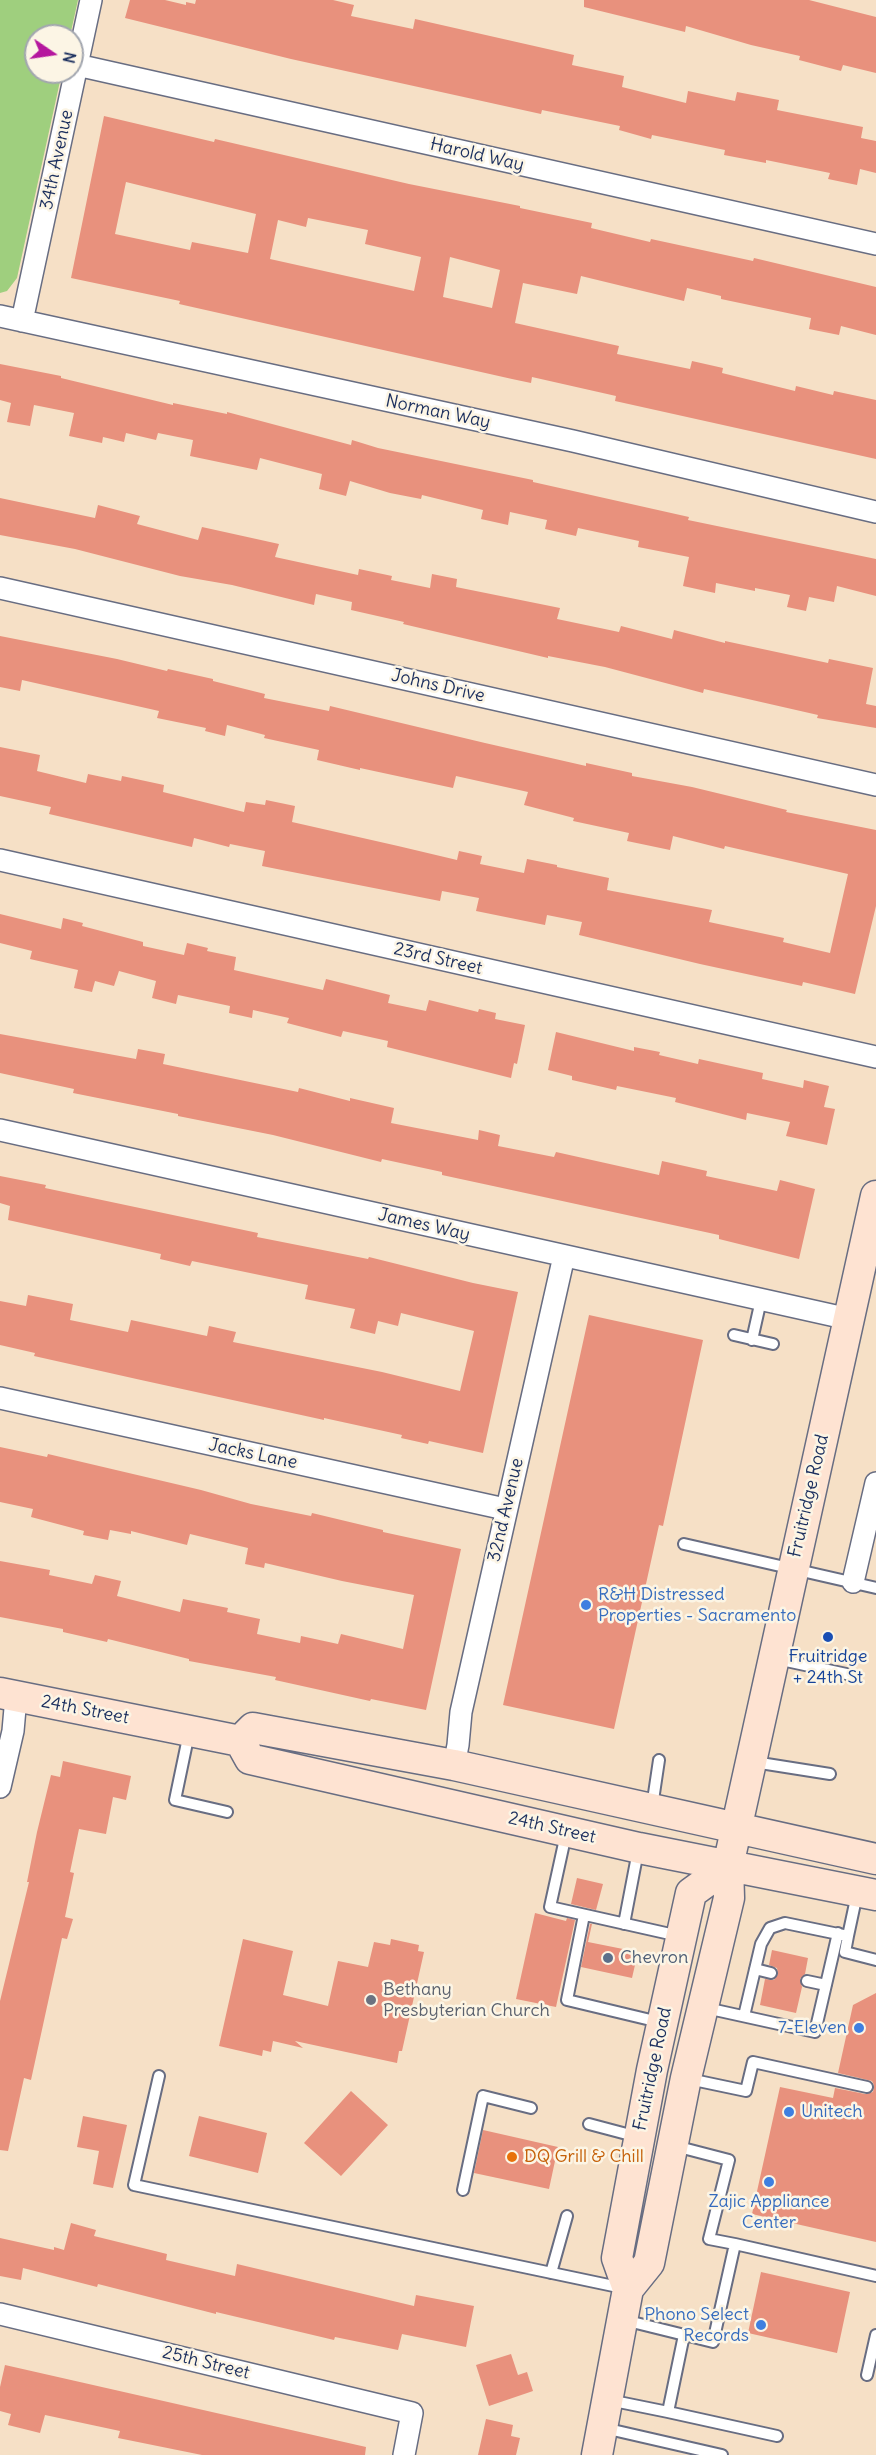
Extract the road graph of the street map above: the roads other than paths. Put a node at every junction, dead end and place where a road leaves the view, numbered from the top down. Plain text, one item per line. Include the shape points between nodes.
1 (91, 0) edge
2 (84, 32) edge
3 (84, 67) edge
4 (73, 84) edge
5 (876, 244) edge
6 (0, 316) edge
7 (22, 321) junction
8 (876, 512) edge
9 (0, 588) edge
10 (876, 784) edge
11 (0, 860) edge
12 (876, 1057) edge
13 (0, 1130) edge
14 (876, 1196) edge
15 (564, 1256) junction
16 (761, 1300) junction
17 (849, 1319) junction
18 (734, 1335) dead end
19 (752, 1340) junction
20 (773, 1344) dead end
21 (0, 1398) edge
22 (876, 1483) edge
23 (505, 1509) junction
24 (684, 1544) dead end
25 (793, 1569) junction
26 (853, 1582) junction
27 (876, 1588) edge
28 (774, 1658) junction
29 (851, 1675) dead end
30 (8, 1695) edge
31 (189, 1731) junction
32 (240, 1741) junction
33 (659, 1760) dead end
34 (751, 1761) junction
35 (454, 1765) junction
36 (830, 1774) dead end
37 (0, 1787) edge
38 (652, 1810) junction
39 (227, 1812) dead end
40 (737, 1829) junction
41 (566, 1831) junction
42 (639, 1848) junction
43 (876, 1859) edge
44 (728, 1866) junction
45 (867, 1893) edge
46 (584, 1915) junction
47 (624, 1924) junction
48 (843, 1934) junction
49 (681, 1936) junction
50 (876, 1960) edge
51 (755, 1969) junction
52 (771, 1973) dead end
53 (807, 1981) dead end
54 (826, 1985) junction
55 (702, 2007) junction
56 (744, 2016) junction
57 (663, 2023) junction
58 (159, 2076) dead end
59 (686, 2078) junction
60 (867, 2087) dead end
61 (531, 2108) dead end
62 (589, 2124) dead end
63 (639, 2137) junction
64 (672, 2145) junction
65 (463, 2190) dead end
66 (567, 2216) dead end
67 (735, 2244) junction
68 (551, 2273) junction
69 (876, 2276) edge
70 (628, 2289) junction
71 (0, 2314) edge
72 (624, 2320) junction
73 (684, 2335) junction
74 (876, 2335) edge
75 (867, 2375) dead end
76 (668, 2412) junction
77 (603, 2428) edge
78 (777, 2436) dead end
79 (404, 2455) edge
80 (722, 2455) edge

1 - 2 street, 34th Avenue
3 - 5 street, Harold Way
4 - 7 street, 34th Avenue
6 - 7 street, Norman Way
7 - 8 street, Norman Way via 573,441
9 - 10 street, Johns Drive
11 - 12 street, 23rd Street
13 - 15 street, James Way
14 - 17 main road, Fruitridge Road
15 - 16 street, James Way
15 - 23 street, 32nd Avenue
16 - 17 street, James Way
16 - 19 lane
17 - 25 main road, Fruitridge Road
18 - 19 lane
19 - 20 lane
21 - 23 street, Jacks Lane
22 - 26 street
23 - 35 street, 32nd Avenue via 461,1712
24 - 25 lane
25 - 26 lane
25 - 28 main road, Fruitridge Road
26 - 27 lane
28 - 29 lane
28 - 34 main road, Fruitridge Road
30 - 31 main road, 24th Street
30 - 37 street via 13,1731
31 - 32 main road, 24th Street
31 - 39 lane via 175,1800
32 - 35 main road via 253,1728
32 - 41 main road, 24th Street via 250,1759
33 - 38 lane
34 - 36 lane
34 - 40 main road, Fruitridge Road
35 - 38 main road
38 - 40 main road
40 - 43 main road
40 - 44 main road, Fruitridge Road
41 - 42 main road, 24th Street
41 - 46 lane via 550,1907
42 - 44 main road, 24th Street
42 - 47 lane
44 - 45 main road, 24th Street
44 - 49 main road, Fruitridge Road via 691,1893
44 - 55 main road, Fruitridge Road via 729,1898
45 - 48 lane
46 - 47 lane
46 - 57 lane via 567,2000
47 - 49 lane
48 - 50 lane via 845,1952
48 - 51 lane via 785,1923 770,1928 760,1944
48 - 54 lane
49 - 57 main road, Fruitridge Road
51 - 52 lane
51 - 56 lane
53 - 54 lane
54 - 56 lane via 815,2032
55 - 56 lane
55 - 59 main road, Fruitridge Road
57 - 63 main road, Fruitridge Road
58 - 68 lane via 134,2184
59 - 60 lane via 747,2091 753,2062
59 - 64 main road, Fruitridge Road
61 - 65 lane via 483,2096
62 - 63 lane
63 - 70 main road, Fruitridge Road via 617,2258
64 - 67 lane via 729,2160 709,2239
64 - 70 main road, Fruitridge Road via 649,2263
66 - 68 lane
67 - 69 lane
67 - 73 lane via 713,2342
68 - 70 lane
70 - 72 main road, Fruitridge Road
71 - 79 street, 25th Street via 412,2413
72 - 73 lane
72 - 77 main road, Fruitridge Road
73 - 76 lane
74 - 75 lane
76 - 77 lane
76 - 78 lane
77 - 80 lane

